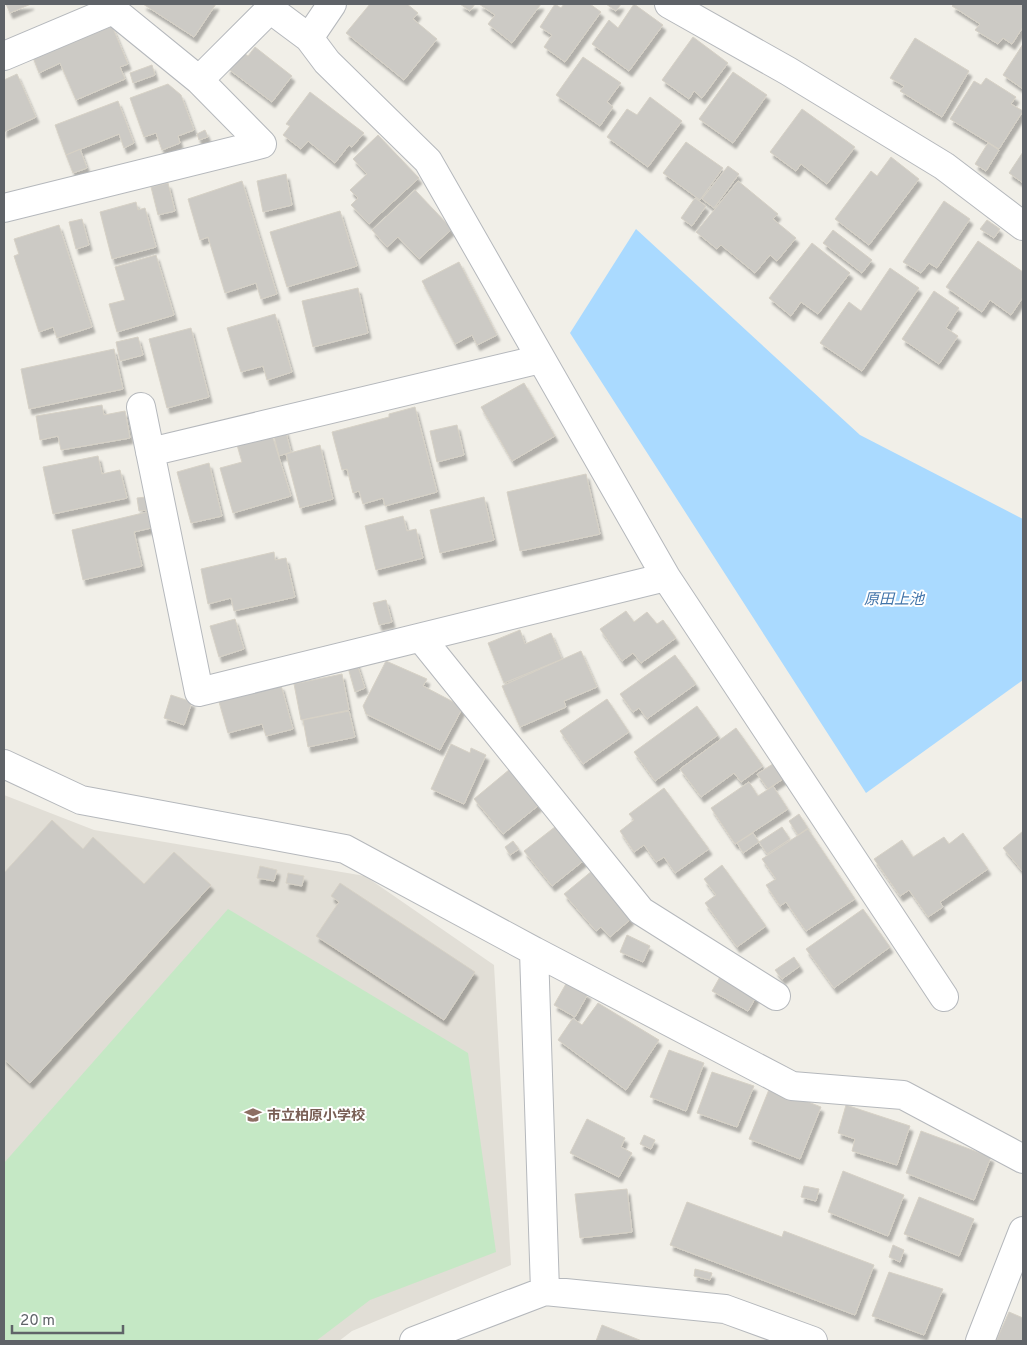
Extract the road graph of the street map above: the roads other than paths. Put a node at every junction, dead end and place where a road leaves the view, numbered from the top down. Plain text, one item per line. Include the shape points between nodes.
1 (332, 4) edge
2 (669, 4) edge
3 (309, 38) junction
4 (4, 56) edge
5 (199, 80) junction
6 (4, 208) edge
7 (1023, 226) edge
8 (541, 359) junction
9 (141, 407) dead end
10 (150, 452) junction
11 (666, 577) junction
12 (421, 638) junction
13 (4, 764) edge
14 (534, 951) junction
15 (776, 996) dead end
16 (944, 997) dead end
17 (1023, 1160) edge
18 (1023, 1231) edge
19 (545, 1291) junction
20 (414, 1341) edge
21 (813, 1341) edge
22 (980, 1341) edge

1 - 3 street
2 - 7 street via 788,71 944,166
3 - 5 street via 270,9
3 - 8 street via 327,62 428,161
4 - 5 street via 113,10
5 - 6 street via 262,144
8 - 10 street
8 - 11 street
9 - 10 street
10 - 12 street via 198,692
11 - 12 street
11 - 16 street
12 - 15 street via 641,911
13 - 14 street via 81,800 345,849
14 - 17 street via 792,1086 903,1095
14 - 19 street
18 - 22 street
19 - 20 street
19 - 21 street via 725,1309

